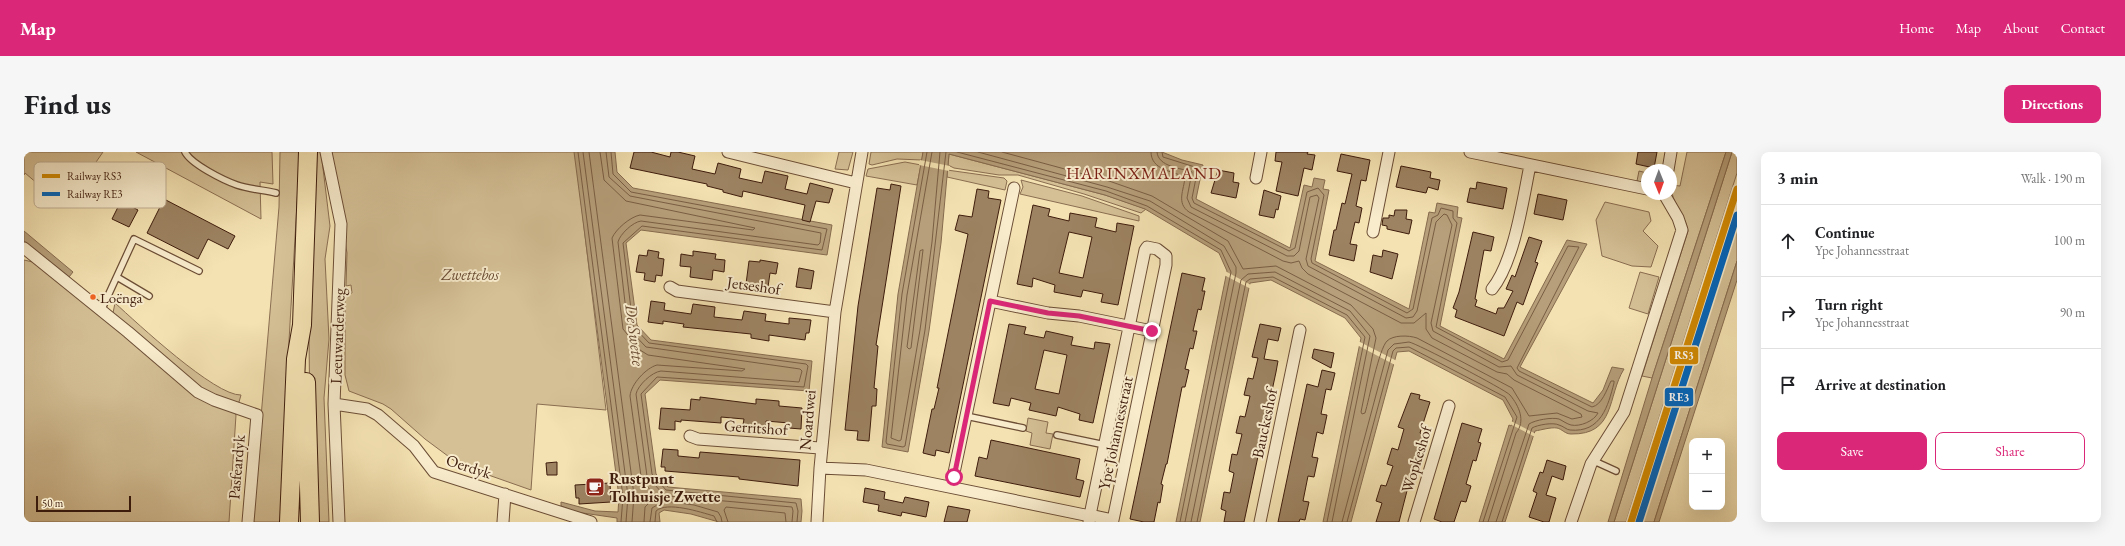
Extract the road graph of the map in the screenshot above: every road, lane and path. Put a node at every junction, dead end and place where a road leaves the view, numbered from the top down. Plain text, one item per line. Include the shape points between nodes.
1 (184, 152) edge
2 (308, 152) edge
3 (326, 152) edge
4 (728, 152) edge
5 (862, 152) edge
6 (1261, 152) edge
7 (1389, 152) edge
8 (1671, 152) edge
9 (1476, 153) edge
10 (1669, 164) edge
11 (1530, 165) junction
12 (1256, 178) dead end
13 (856, 182) junction
14 (1014, 188) dead end
15 (1641, 188) edge
16 (276, 194) dead end
17 (1668, 200) edge
18 (1372, 232) dead end
19 (24, 248) edge
20 (199, 271) dead end
21 (117, 277) junction
22 (670, 287) dead end
23 (1492, 289) dead end
24 (149, 296) dead end
25 (990, 301) junction
26 (101, 311) junction
27 (835, 312) junction
28 (302, 325) junction
29 (1129, 326) junction
30 (1300, 330) dead end
31 (1152, 331) junction
32 (334, 404) junction
33 (1449, 406) dead end
34 (966, 416) junction
35 (1023, 428) dead end
36 (1057, 435) dead end
37 (690, 436) dead end
38 (1105, 445) junction
39 (820, 448) junction
40 (1593, 462) junction
41 (820, 468) junction
42 (1616, 471) dead end
43 (951, 487) junction
44 (505, 494) junction
45 (1090, 518) edge
46 (248, 522) edge
47 (289, 522) edge
48 (310, 522) edge
49 (339, 522) edge
50 (503, 522) edge
51 (591, 522) edge
52 (817, 522) edge
53 (1260, 522) edge
54 (1414, 522) edge
55 (1571, 522) edge

1 - 16 lane via 201,166 237,185
2 - 28 main road, Leeuwarderweg
3 - 32 street, Leeuwarderweg via 341,224
4 - 13 street
5 - 13 street, Noardwei
6 - 12 street
7 - 18 street
8 - 10 street
9 - 11 street
11 - 15 street
11 - 23 street via 1510,249 1497,283
13 - 27 street, Noardwei
14 - 25 street
17 - 40 street via 1682,230 1628,401
19 - 26 street
20 - 21 lane via 134,239
21 - 24 lane
21 - 26 lane
22 - 27 street, Jetseshof via 677,291
25 - 29 street
25 - 34 street
26 - 46 street, Pasfeardyk via 198,392 257,415
27 - 39 street, Noardwei
28 - 47 main road, Leeuwarderweg via 296,359
28 - 48 main road, Leeuwarderweg
29 - 31 street
29 - 31 street, Ype Johannesstraat via 1145,250 1146,247 1153,248 1163,252 1167,260
29 - 38 street, Ype Johannesstraat
30 - 53 street, Bauckeshof
31 - 45 street, Ype Johannesstraat via 1113,520
32 - 44 street, Oerdyk via 367,409 378,414 414,446 434,472
32 - 49 street, Leeuwarderweg
33 - 54 street, Wopkeshof
34 - 35 lane
34 - 43 street
36 - 38 lane
37 - 39 street, Gerritshof via 698,439
38 - 45 street, Ype Johannesstraat
39 - 41 street, Noardwei
40 - 42 lane
40 - 55 street
41 - 43 street, Noardwei via 866,470
41 - 52 street
43 - 45 street, Noardwei
44 - 50 street
44 - 51 street, Oerdyk

